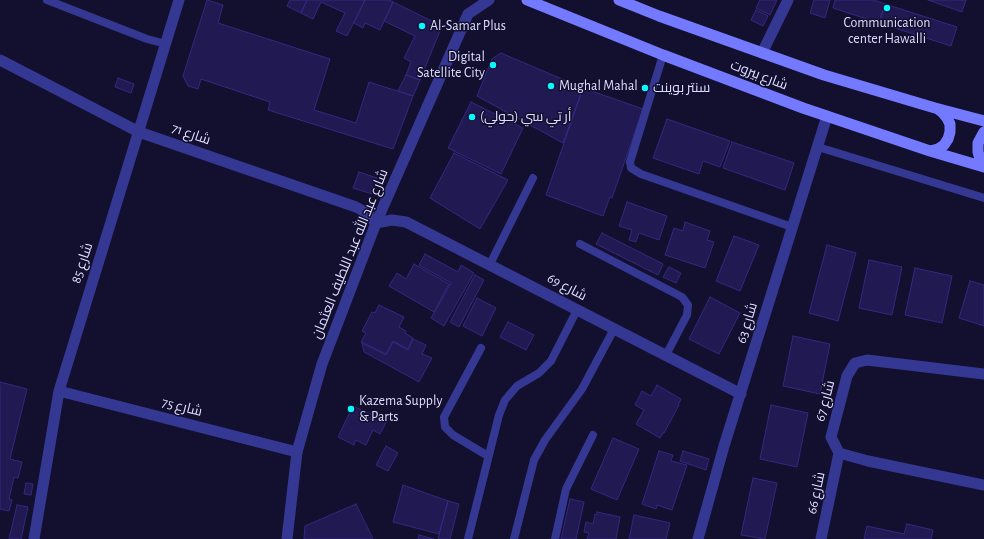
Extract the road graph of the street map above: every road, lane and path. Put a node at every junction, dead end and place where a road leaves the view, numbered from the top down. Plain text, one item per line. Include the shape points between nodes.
1 (47, 0) edge
2 (179, 0) edge
3 (489, 0) edge
4 (527, 0) edge
5 (619, 0) edge
6 (788, 0) edge
7 (166, 44) junction
8 (762, 53) junction
9 (662, 55) junction
10 (0, 60) edge
11 (935, 108) junction
12 (827, 116) junction
13 (984, 121) edge
14 (139, 132) junction
15 (984, 132) edge
16 (818, 147) junction
17 (930, 151) junction
18 (984, 165) edge
19 (533, 178) dead end
20 (984, 198) edge
21 (376, 223) junction
22 (792, 227) junction
23 (580, 244) dead end
24 (490, 264) junction
25 (577, 310) junction
26 (614, 328) junction
27 (480, 348) dead end
28 (666, 355) junction
29 (984, 374) edge
30 (59, 391) junction
31 (741, 394) junction
32 (593, 435) dead end
33 (297, 452) junction
34 (839, 453) junction
35 (488, 456) junction
36 (984, 485) edge
37 (34, 539) edge
38 (287, 539) edge
39 (468, 539) edge
40 (514, 539) edge
41 (555, 539) edge
42 (698, 539) edge
43 (821, 539) edge

1 - 7 lane
2 - 7 street, شارع 85
3 - 21 street, شارع عبد الله عبد اللطيف العثمان via 468,14
4 - 9 main road, شارع بيروت
5 - 8 main road, شارع بيروت
6 - 8 street
7 - 14 street, شارع 85
8 - 11 main road, شارع بيروت via 824,75
9 - 12 main road, شارع بيروت
9 - 22 lane via 630,162 631,168 641,174
10 - 14 street, شارع 71
11 - 13 main road, شارع بيروت
11 - 17 main road via 947,118 950,132 944,145
12 - 16 street, شارع 63
12 - 17 main road, شارع بيروت
14 - 21 street, شارع 71 via 356,206
14 - 30 street, شارع 85
15 - 18 main road via 978,143 978,152
16 - 20 lane
16 - 22 street, شارع 63
17 - 18 main road, شارع بيروت
19 - 24 lane
21 - 24 street, شارع 69 via 392,220 406,222
21 - 33 street, شارع عبد الله عبد اللطيف العثمان via 322,364
22 - 31 street, شارع 63
23 - 28 lane via 682,297 688,305 687,315
24 - 25 street, شارع 69
25 - 26 street, شارع 69
25 - 35 lane via 551,361 539,373 517,386 504,400
26 - 28 street, شارع 69
26 - 40 lane via 582,389 545,440 534,460
27 - 35 lane via 444,417 444,427
28 - 31 street, شارع 69
29 - 34 street, شارع 67 via 868,360 856,363 847,376 831,436
30 - 33 street, شارع 75
30 - 37 street, شارع 85
31 - 42 street, شارع 63
32 - 41 lane via 566,490
33 - 38 street, شارع عبد الله عبد اللطيف العثمان
34 - 36 street
34 - 43 street, شارع 66
35 - 39 lane

